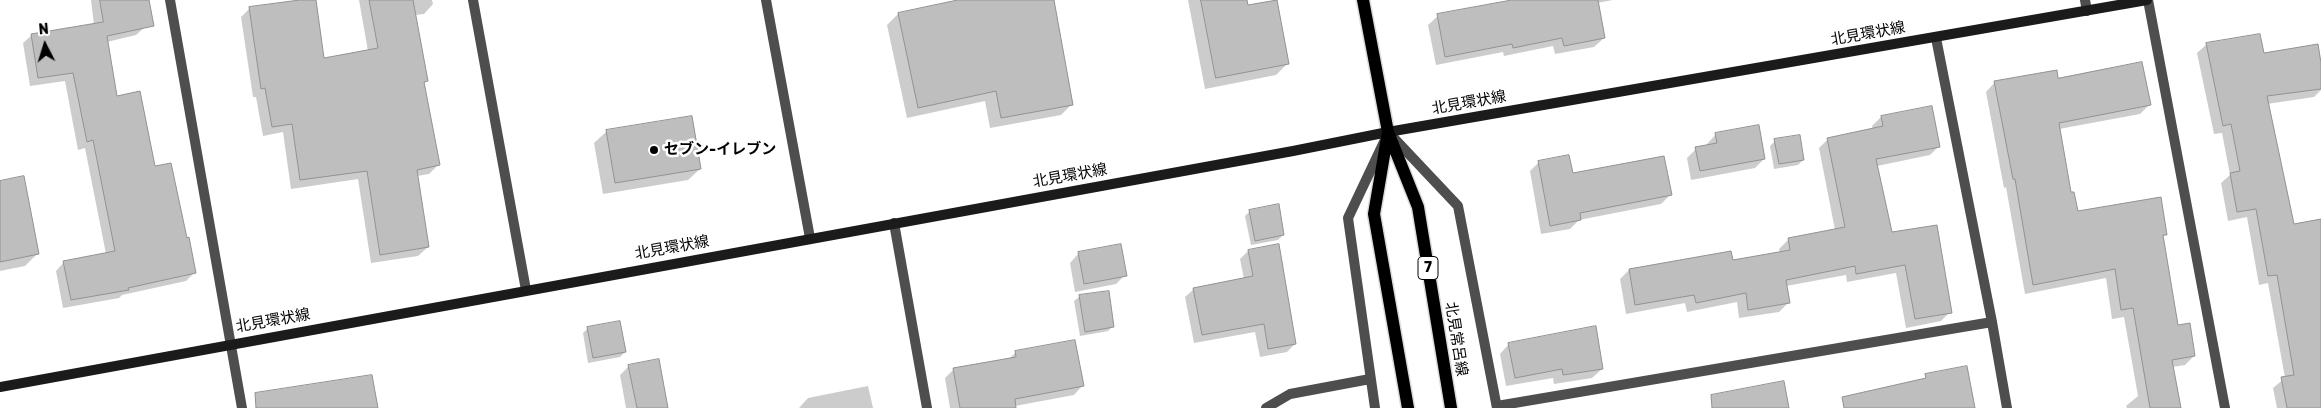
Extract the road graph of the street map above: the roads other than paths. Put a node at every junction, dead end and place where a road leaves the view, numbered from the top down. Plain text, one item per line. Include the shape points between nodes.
1 (170, 0) edge
2 (473, 0) edge
3 (766, 0) edge
4 (1363, 0) edge
5 (2086, 0) edge
6 (2148, 0) edge
7 (2087, 11) junction
8 (1936, 38) junction
9 (1388, 132) junction
10 (894, 223) junction
11 (810, 238) junction
12 (526, 290) junction
13 (1992, 322) junction
14 (231, 344) junction
15 (1370, 379) junction
16 (0, 387) edge
17 (1497, 407) edge
18 (242, 408) edge
19 (927, 408) edge
20 (1266, 408) edge
21 (1375, 408) edge
22 (1408, 408) edge
23 (1451, 408) edge
24 (2007, 408) edge
25 (2225, 408) edge

1 - 14 street
2 - 12 street
3 - 11 street
4 - 9 main road, 北見常呂線 / 7
5 - 7 street
6 - 7 main road, 北見環状線
6 - 25 street
7 - 8 main road, 北見環状線
8 - 9 main road, 北見環状線
8 - 13 street
9 - 10 main road, 北見環状線
9 - 15 street via 1348,218
9 - 17 street via 1458,206
9 - 22 main road, 北見常呂線 / 7 via 1374,214
9 - 23 main road, 北見常呂線 / 7 via 1418,207
10 - 11 main road, 北見環状線
10 - 19 street
11 - 12 main road, 北見環状線
12 - 14 main road, 北見環状線
13 - 17 street
13 - 24 street
14 - 16 main road, 北見環状線
14 - 18 street
15 - 20 street via 1290,394
15 - 21 street

